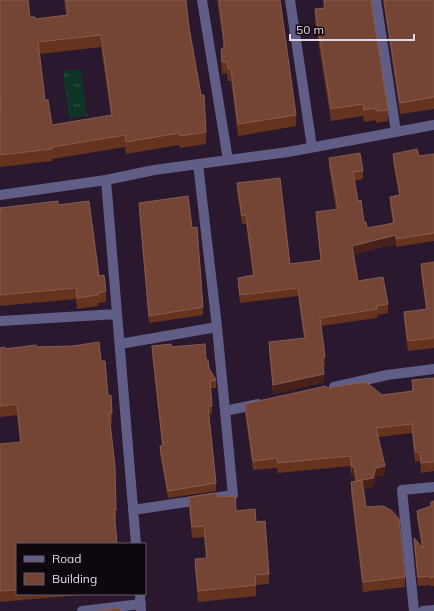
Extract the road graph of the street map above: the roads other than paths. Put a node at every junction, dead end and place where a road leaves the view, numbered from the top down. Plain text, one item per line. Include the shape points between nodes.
1 (202, 0) edge
2 (290, 0) edge
3 (376, 0) edge
4 (434, 126) edge
5 (396, 132) junction
6 (312, 147) junction
7 (228, 160) junction
8 (198, 164) junction
9 (106, 180) junction
10 (0, 194) edge
11 (117, 314) junction
12 (0, 321) edge
13 (217, 327) junction
14 (120, 344) junction
15 (434, 369) edge
16 (325, 389) edge
17 (272, 401) edge
18 (225, 411) junction
19 (434, 486) edge
20 (133, 510) junction
21 (136, 543) edge
22 (141, 603) edge
23 (434, 610) edge
24 (82, 611) edge
25 (414, 611) edge
26 (423, 611) edge

1 - 7 street
2 - 6 street
3 - 5 street
4 - 5 street
5 - 6 street
6 - 7 street
7 - 8 street
8 - 9 street
8 - 13 street
9 - 10 street
9 - 11 street
11 - 12 street
11 - 14 street
13 - 14 street
13 - 18 street
14 - 20 street
15 - 16 street via 387,375
17 - 18 street
18 - 20 street via 234,495
19 - 25 street via 402,490
20 - 21 street
22 - 24 street
23 - 26 street

